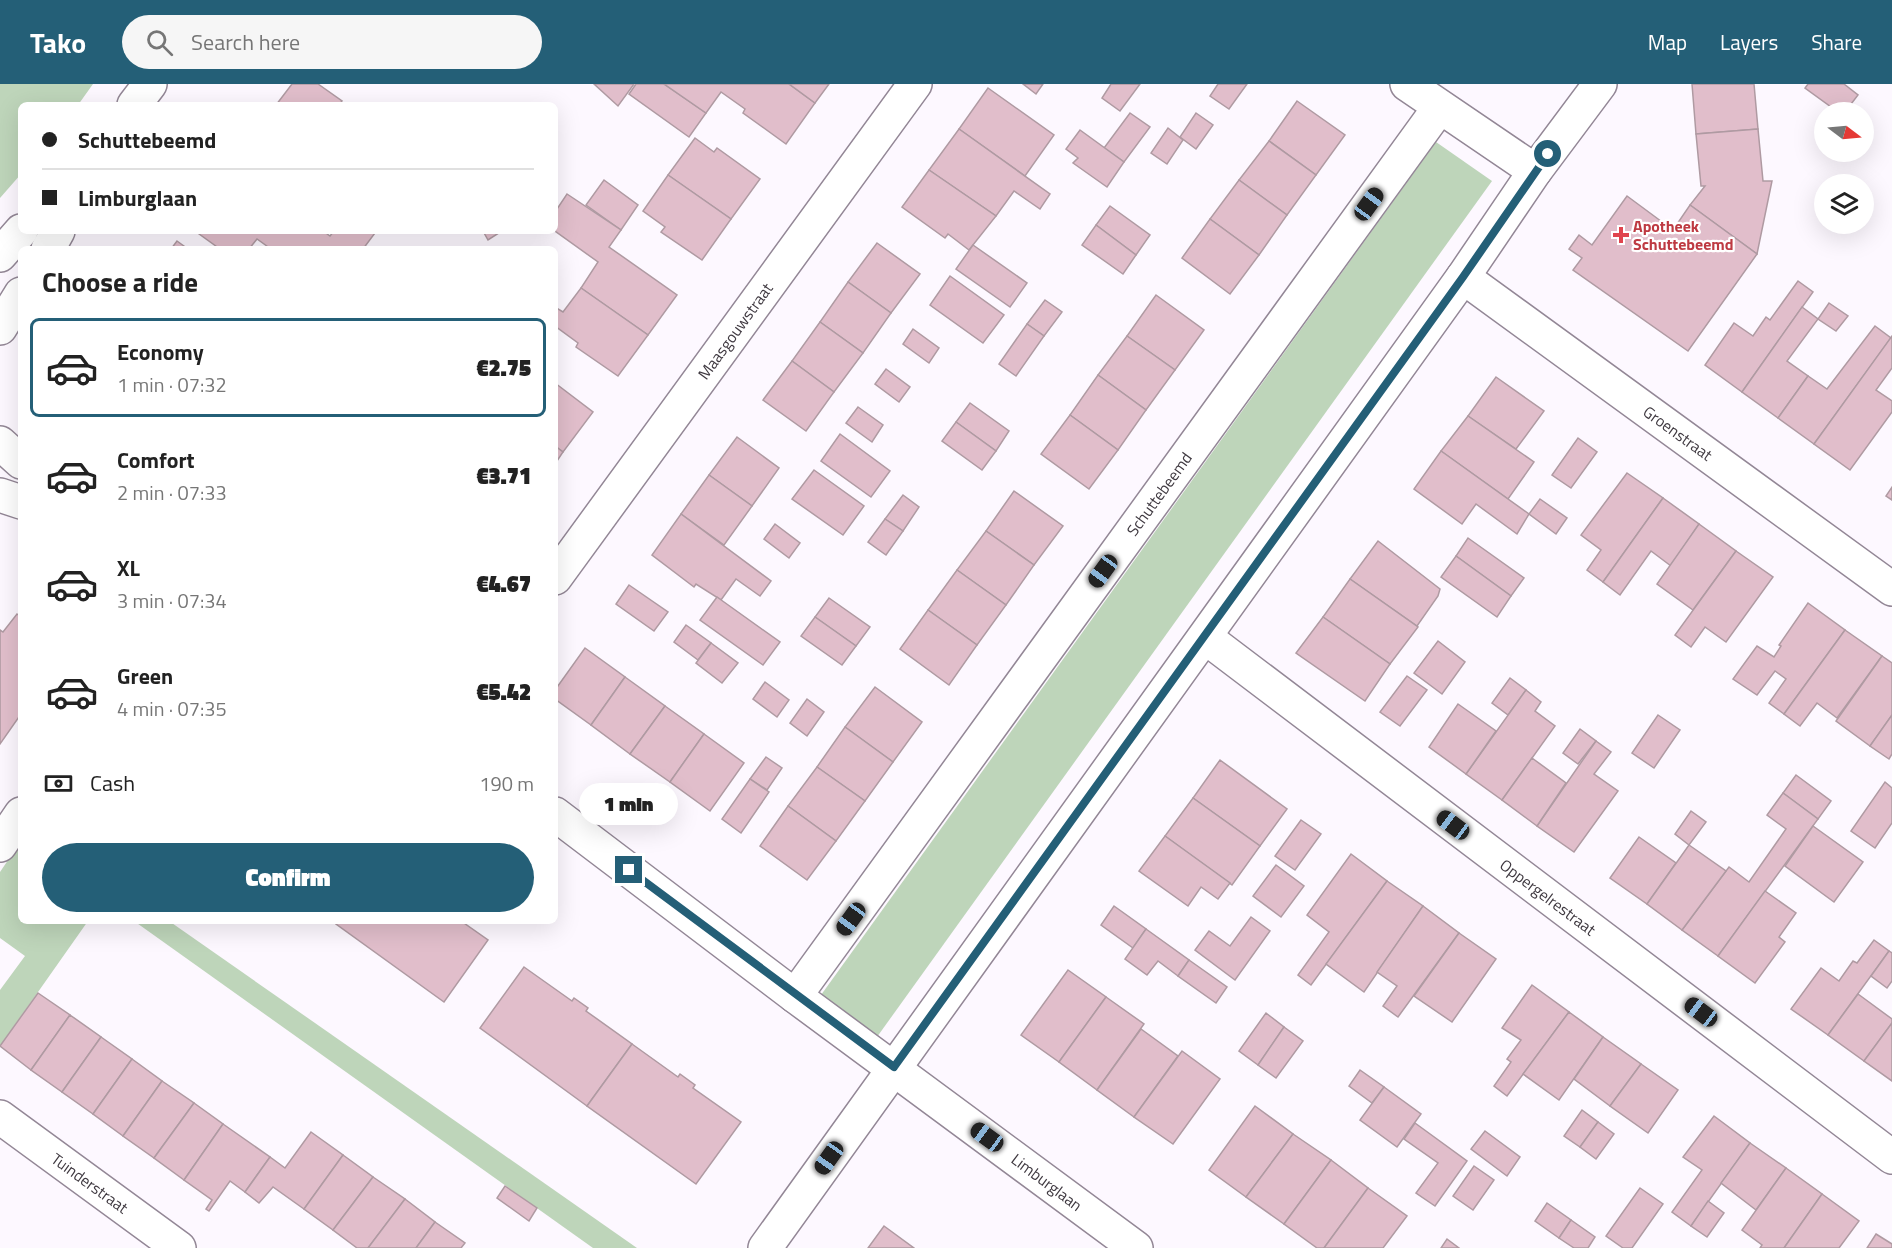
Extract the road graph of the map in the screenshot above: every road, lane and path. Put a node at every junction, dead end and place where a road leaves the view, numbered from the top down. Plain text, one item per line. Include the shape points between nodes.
1 (150, 84) edge
2 (915, 84) edge
3 (1407, 84) edge
4 (1600, 84) edge
5 (136, 102) edge
6 (1439, 108) junction
7 (1535, 171) junction
8 (18, 234) edge
9 (0, 255) edge
10 (1463, 277) junction
11 (18, 299) edge
12 (0, 328) edge
13 (0, 443) edge
14 (18, 459) edge
15 (0, 495) edge
16 (18, 501) edge
17 (558, 574) edge
18 (1892, 589) edge
19 (1205, 637) junction
20 (558, 816) edge
21 (18, 818) edge
22 (0, 845) edge
23 (795, 996) junction
24 (894, 1067) junction
25 (0, 1117) edge
26 (1892, 1157) edge
27 (179, 1248) edge
28 (765, 1248) edge
29 (1136, 1248) edge

1 - 5 street
2 - 17 street, Maasgouwstraat
3 - 6 street
4 - 7 street
6 - 7 street
6 - 23 street, Schuttebeemd
7 - 10 street
8 - 9 street
10 - 18 street, Groenstraat
10 - 19 street
11 - 12 street
13 - 14 street
15 - 16 street
19 - 24 street
19 - 26 street, Oppergelrestraat
20 - 23 street, Limburglaan
21 - 22 street
23 - 24 street, Limburglaan
24 - 28 street
24 - 29 street, Limburglaan
25 - 27 street, Tuinderstraat

